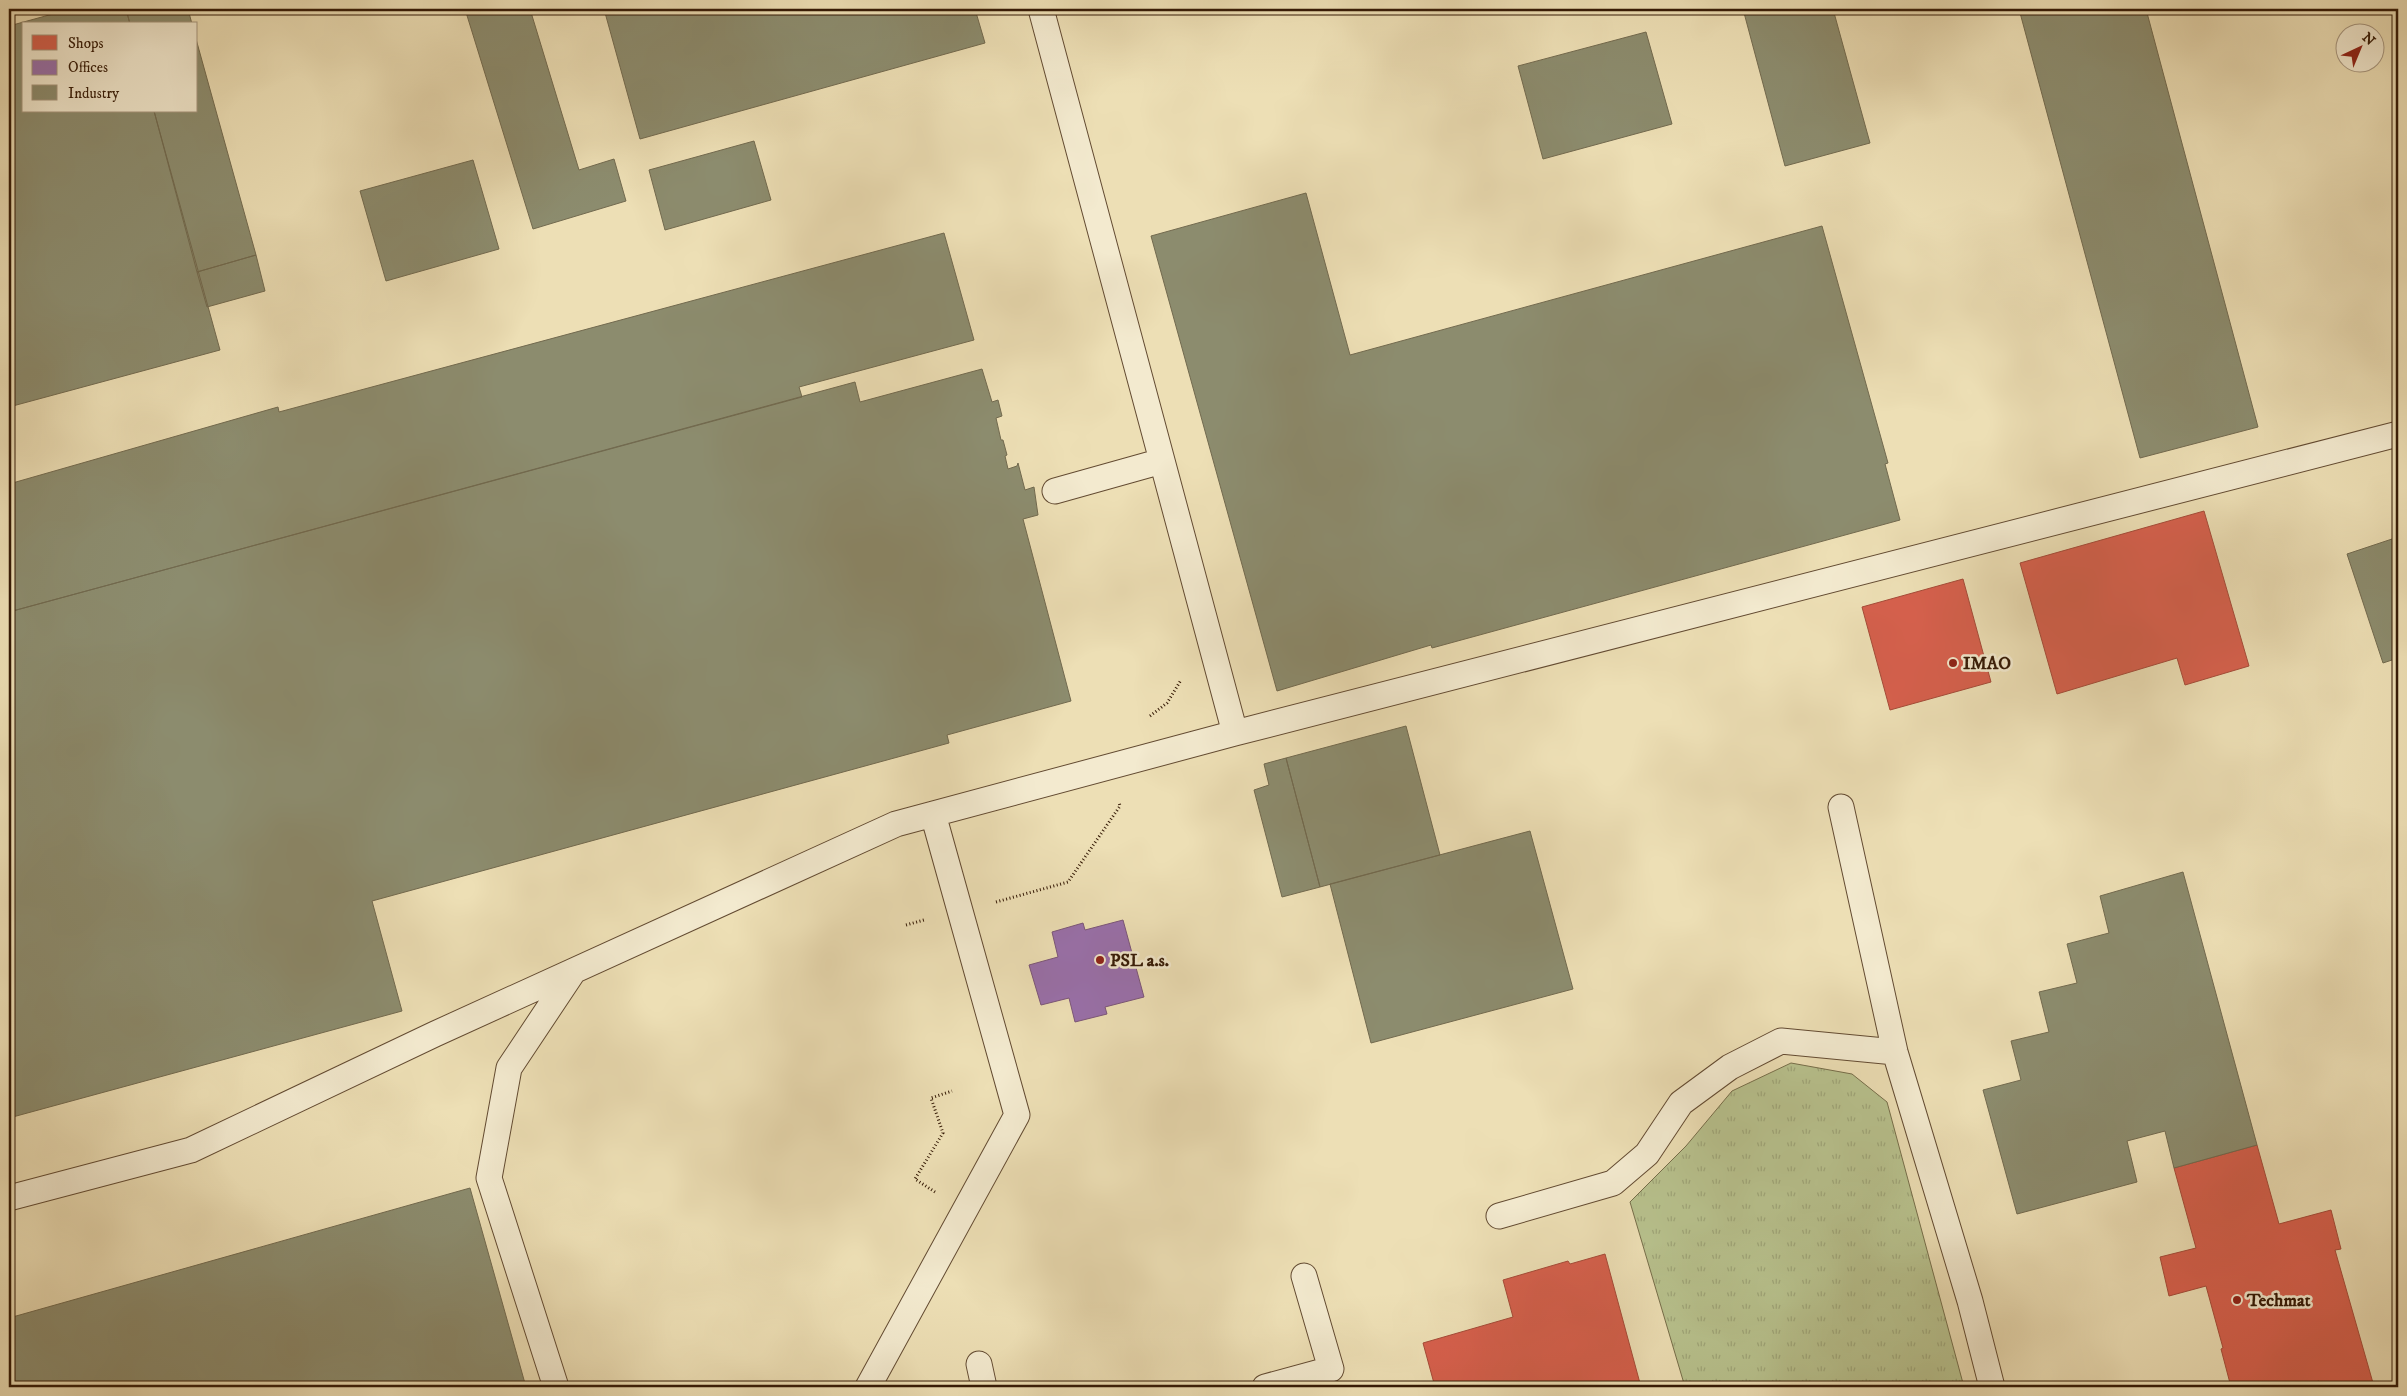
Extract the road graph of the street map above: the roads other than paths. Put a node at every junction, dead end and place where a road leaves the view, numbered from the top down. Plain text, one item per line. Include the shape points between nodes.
1 (1041, 9) edge
2 (2398, 434) edge
3 (1162, 461) junction
4 (1055, 490) dead end
5 (1235, 733) junction
6 (1841, 807) dead end
7 (933, 814) junction
8 (574, 971) junction
9 (1895, 1052) junction
10 (9, 1198) edge
11 (1499, 1216) dead end
12 (1304, 1276) dead end
13 (556, 1387) edge
14 (868, 1387) edge
15 (1265, 1387) edge
16 (1992, 1387) edge

1 - 3 lane
2 - 5 lane
3 - 4 lane
3 - 5 lane
5 - 7 lane
6 - 9 lane
7 - 8 lane via 896,824
7 - 14 lane via 1017,1115
8 - 10 lane via 191,1150
8 - 13 lane via 508,1068 489,1178
9 - 11 lane via 1781,1042 1730,1067 1681,1103 1647,1154 1613,1183
9 - 16 lane via 1970,1301
12 - 15 lane via 1331,1369

